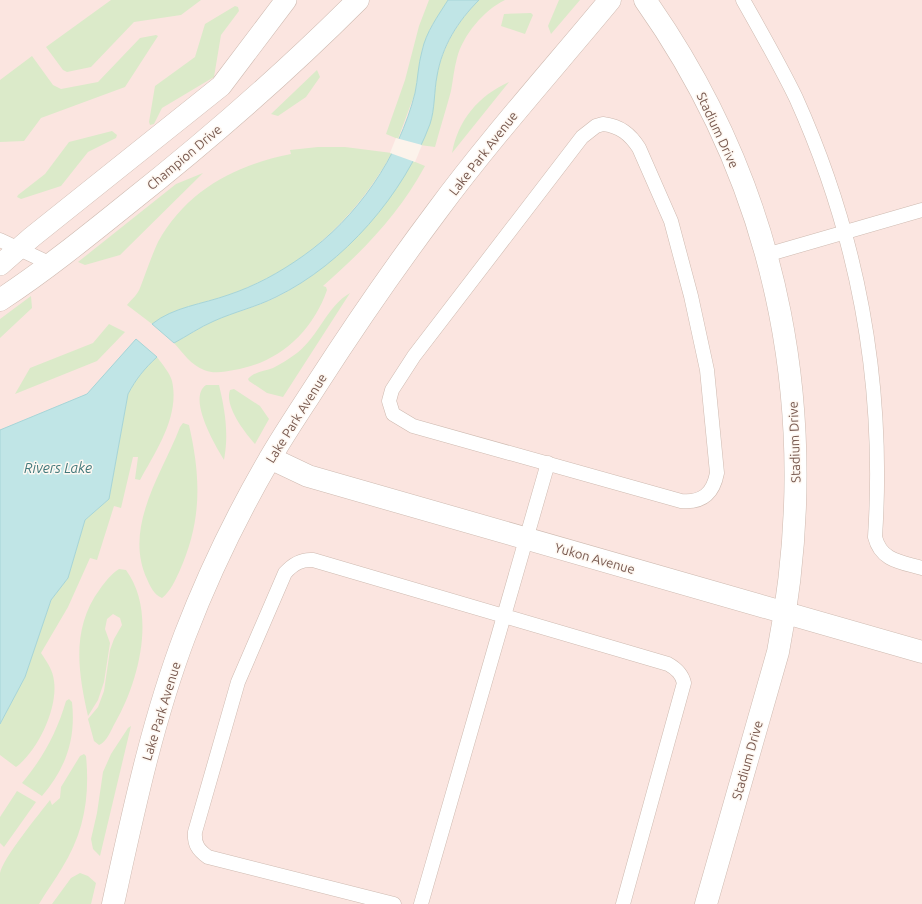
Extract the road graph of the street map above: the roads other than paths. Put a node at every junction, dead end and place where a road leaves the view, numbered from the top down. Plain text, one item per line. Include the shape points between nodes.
1 (286, 0) edge
2 (358, 0) edge
3 (610, 0) edge
4 (645, 0) edge
5 (743, 0) edge
6 (922, 210) edge
7 (845, 232) junction
8 (0, 240) edge
9 (19, 248) junction
10 (766, 254) junction
11 (0, 264) edge
12 (51, 264) junction
13 (0, 300) edge
14 (270, 458) junction
15 (548, 464) junction
16 (526, 538) junction
17 (922, 568) edge
18 (785, 612) junction
19 (504, 616) junction
20 (922, 652) edge
21 (113, 904) edge
22 (394, 904) edge
23 (421, 904) edge
24 (623, 904) edge
25 (706, 904) edge

1 - 9 street via 221,86
2 - 12 street, Champion Drive via 213,134
3 - 14 street, Lake Park Avenue via 546,74 438,210 334,358
4 - 10 street, Stadium Drive via 714,116 736,165
5 - 7 lane via 796,98 825,171
6 - 7 lane
7 - 10 lane
7 - 17 lane via 872,360 878,443 875,537 884,556
8 - 9 lane
9 - 11 street
9 - 12 lane
10 - 18 street, Stadium Drive via 781,311 796,451 793,558
12 - 13 street, Champion Drive
14 - 16 street, Yukon Avenue via 308,476
14 - 21 street, Lake Park Avenue via 203,592 172,671 155,723
15 - 15 lane via 413,426 393,414 389,401 392,390 414,356 582,137 596,126 611,125 620,128 634,141 671,221 692,296 707,370 717,473 715,483 701,499 691,502
15 - 16 lane
16 - 18 street, Yukon Avenue
16 - 19 lane
18 - 20 street, Yukon Avenue
18 - 25 street, Stadium Drive via 778,652
19 - 22 lane via 306,559 291,566 285,573 238,682 195,832 196,846 208,857
19 - 23 lane
19 - 24 lane via 668,664 683,677 684,683

